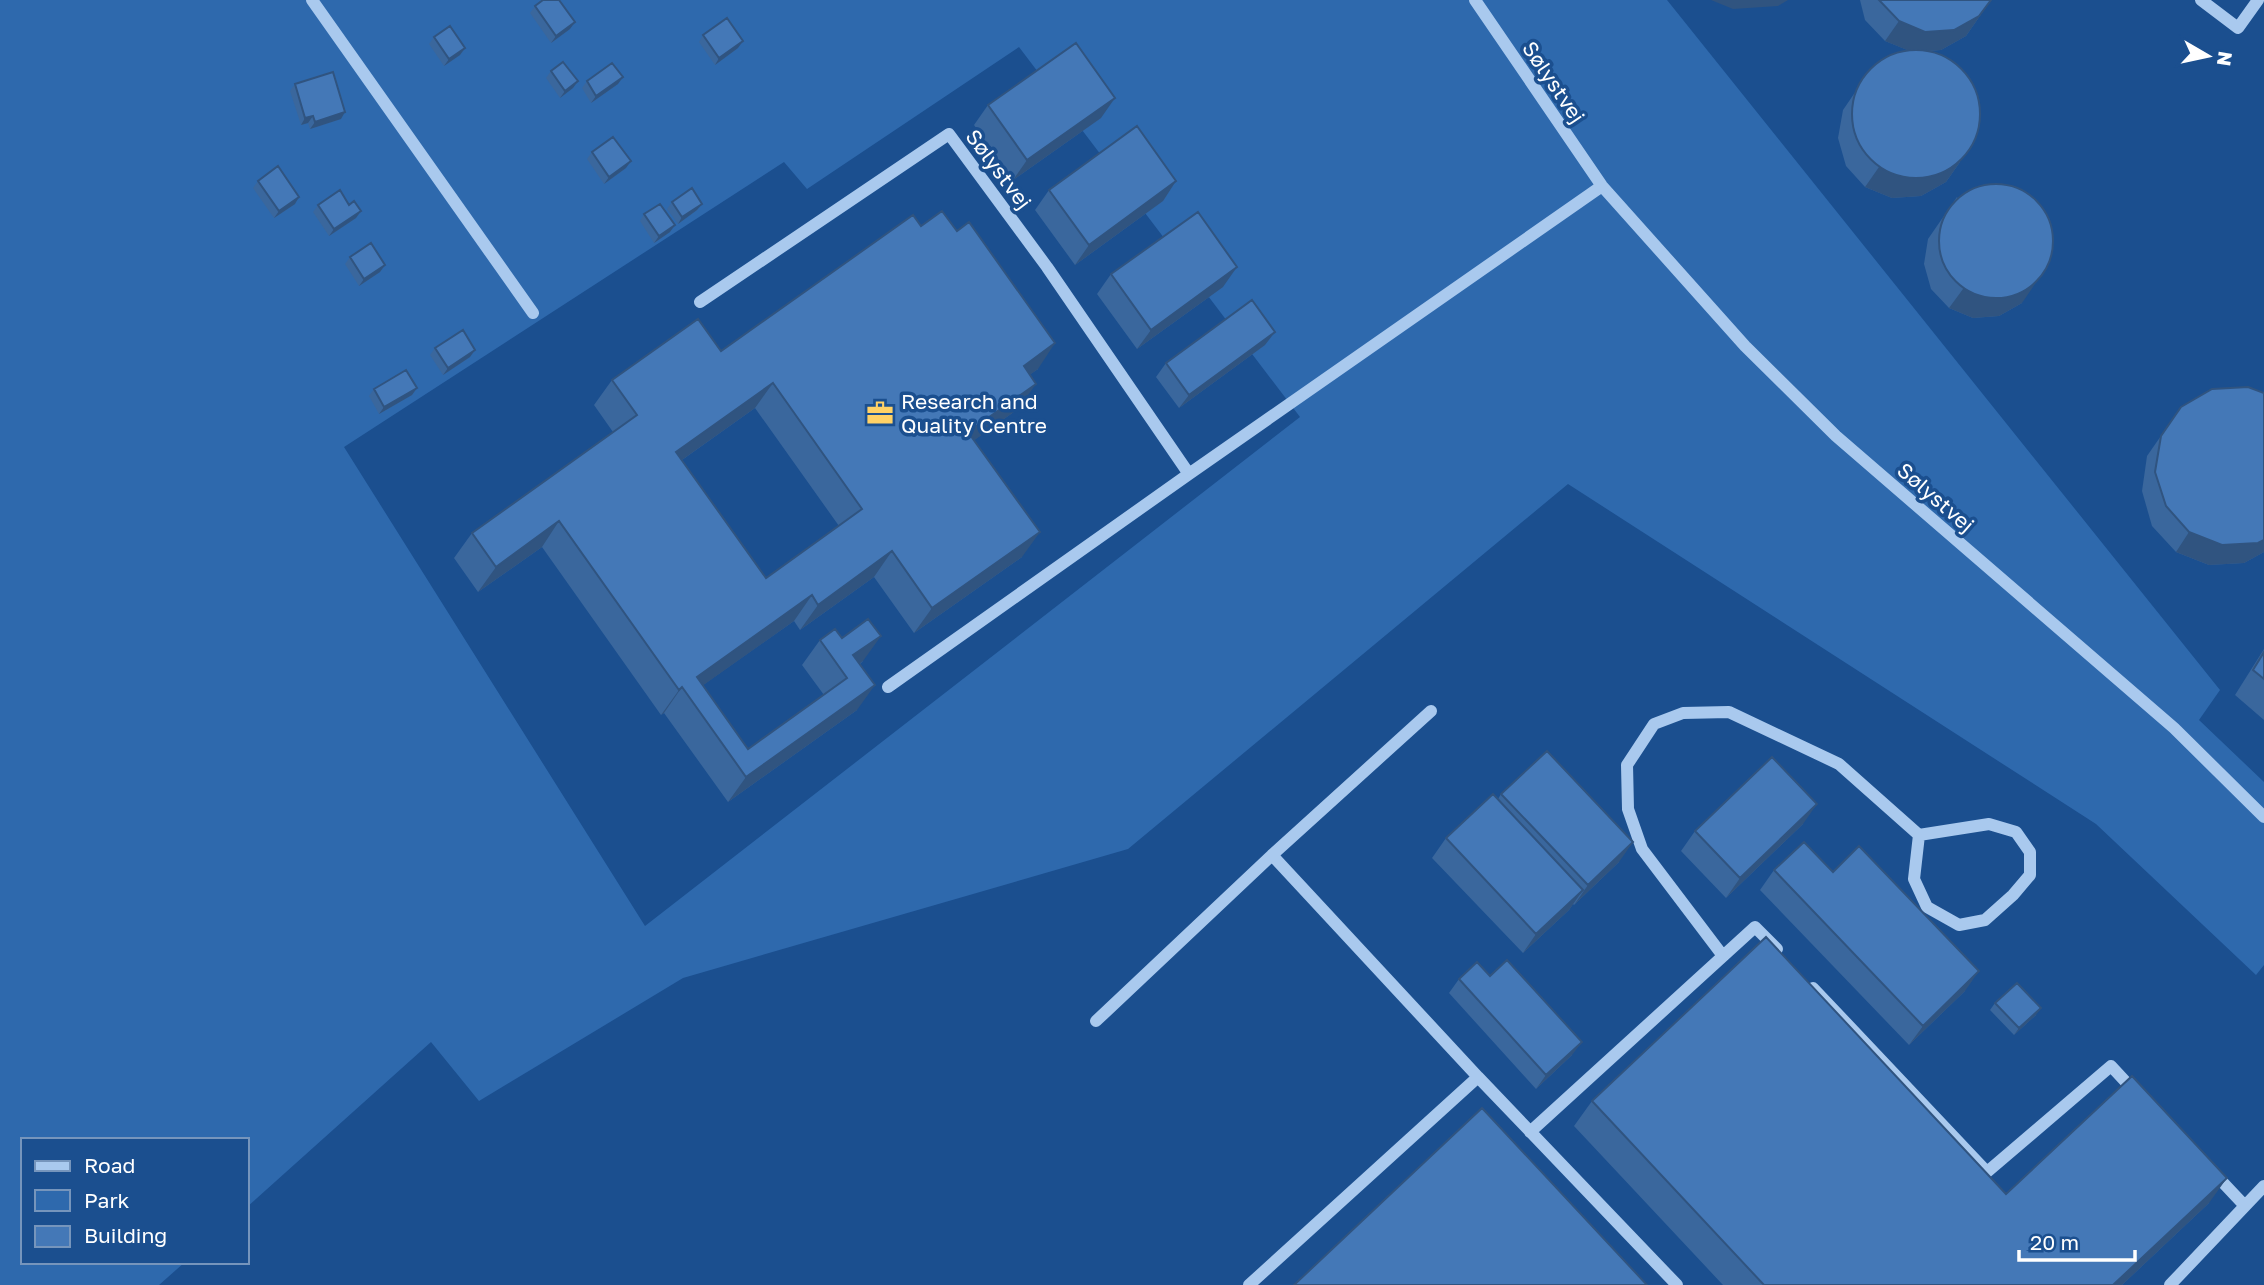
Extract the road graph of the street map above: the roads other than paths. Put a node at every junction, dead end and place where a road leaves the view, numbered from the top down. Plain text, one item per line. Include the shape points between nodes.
1 (312, 0) edge
2 (1475, 0) edge
3 (2201, 0) edge
4 (2258, 0) edge
5 (1602, 186) junction
6 (700, 302) dead end
7 (533, 313) dead end
8 (1189, 474) junction
9 (888, 687) dead end
10 (1431, 711) dead end
11 (2264, 817) edge
12 (1919, 835) junction
13 (1272, 855) junction
14 (1723, 956) junction
15 (1783, 956) edge
16 (1802, 976) edge
17 (1096, 1021) dead end
18 (1478, 1077) junction
19 (2149, 1106) edge
20 (1530, 1132) junction
21 (2207, 1166) edge
22 (2264, 1186) edge
23 (2245, 1206) junction
24 (1249, 1285) edge
25 (1677, 1285) edge
26 (2170, 1285) edge

1 - 7 street
2 - 5 street, Sølystvej
3 - 4 street via 2238,28
5 - 8 street
5 - 11 street, Sølystvej via 1745,346 1836,436 2174,728
6 - 8 street, Sølystvej via 948,134 1047,267
8 - 9 street
10 - 13 street
12 - 12 street via 1913,879 1927,906 1959,925 1985,920 2030,875 2030,852 2016,832 1989,824
12 - 14 street via 1839,764 1729,712 1683,713 1654,724 1627,765 1628,809 1642,849
13 - 17 street
13 - 18 street
14 - 15 street via 1755,927
14 - 20 street
16 - 19 street via 1987,1172 2110,1066
18 - 20 street
18 - 24 street
20 - 25 street
21 - 23 street
22 - 23 street
23 - 26 street

